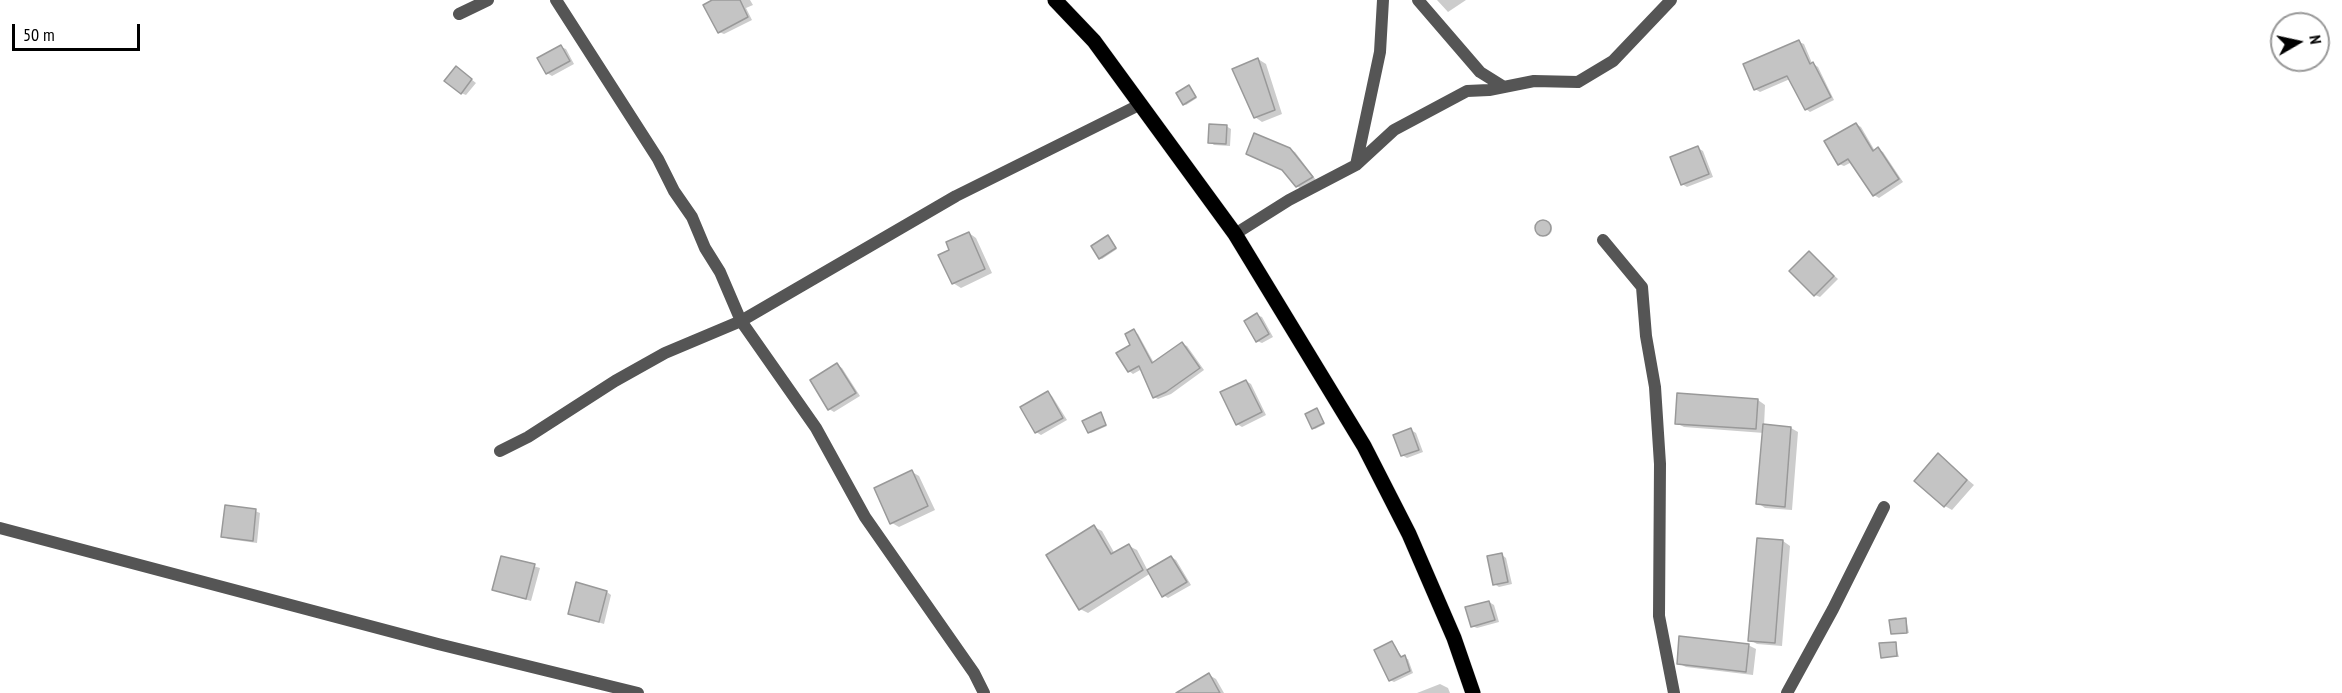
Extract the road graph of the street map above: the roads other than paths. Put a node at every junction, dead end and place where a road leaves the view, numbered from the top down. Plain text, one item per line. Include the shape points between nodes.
1 (488, 0) edge
2 (556, 0) edge
3 (1055, 0) edge
4 (1383, 0) edge
5 (1418, 0) edge
6 (1671, 0) edge
7 (459, 14) dead end
8 (1504, 87) junction
9 (1141, 104) junction
10 (1356, 165) junction
11 (1235, 234) junction
12 (1603, 240) dead end
13 (741, 321) junction
14 (500, 451) dead end
15 (1884, 507) dead end
16 (0, 528) edge
17 (638, 693) edge
18 (984, 693) edge
19 (1473, 693) edge
20 (1674, 693) edge
21 (1787, 693) edge

1 - 7 street
2 - 13 street via 693,217
3 - 9 main road via 1094,41
4 - 10 street via 1380,52
5 - 8 street via 1480,72
6 - 8 street via 1613,61 1578,82 1534,81
8 - 10 street via 1467,91 1394,130
9 - 11 main road
9 - 13 street via 956,196
10 - 11 street
11 - 19 main road via 1364,446 1409,534
12 - 20 street via 1642,287 1660,464 1659,616
13 - 14 street via 665,353
13 - 18 street via 816,428 866,517
15 - 21 street
16 - 17 street

